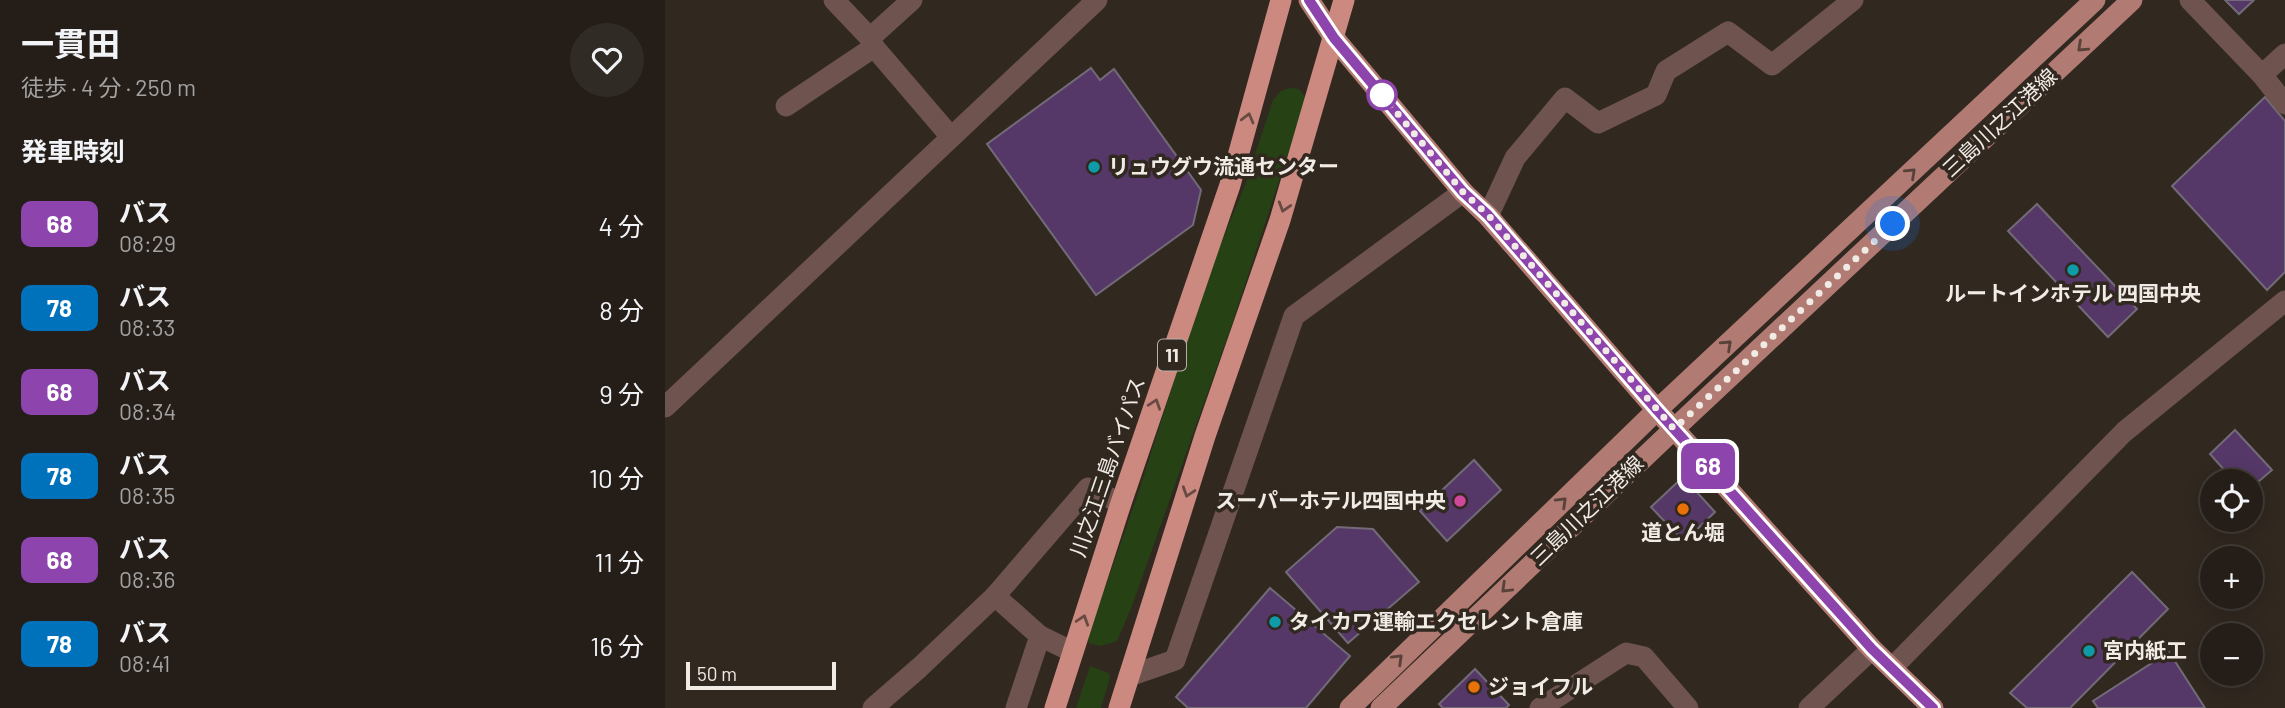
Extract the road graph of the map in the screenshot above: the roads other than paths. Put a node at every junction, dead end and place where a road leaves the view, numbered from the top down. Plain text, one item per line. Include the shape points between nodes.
1 (834, 0) edge
2 (912, 0) edge
3 (1097, 0) edge
4 (1280, 0) edge
5 (1309, 0) edge
6 (1344, 0) edge
7 (1853, 0) edge
8 (2095, 0) edge
9 (2132, 0) edge
10 (2190, 0) edge
11 (1334, 38) junction
12 (872, 43) junction
13 (2285, 54) edge
14 (2262, 75) junction
15 (2285, 104) edge
16 (786, 106) dead end
17 (951, 137) junction
18 (1463, 192) junction
19 (1488, 215) junction
20 (2285, 301) edge
21 (665, 407) edge
22 (1657, 410) junction
23 (1674, 429) junction
24 (1121, 503) junction
25 (995, 596) junction
26 (1040, 636) junction
27 (1872, 649) junction
28 (1073, 652) junction
29 (1892, 668) junction
30 (1129, 676) junction
31 (873, 708) edge
32 (1016, 708) edge
33 (1055, 708) edge
34 (1121, 708) edge
35 (1350, 708) edge
36 (1381, 708) edge
37 (1540, 708) edge
38 (1688, 708) edge
39 (1809, 708) edge
40 (1933, 708) edge

1 - 12 street
2 - 12 street
3 - 17 street
24 -> 4 highway, 川之江三島バイパス / 11 via 1230,185
5 - 11 main road
6 - 11 highway
7 - 19 street via 1772,65 1728,32 1666,71 1656,95 1598,123 1565,98 1514,158
22 -> 8 main road, 三島川之江港線
9 -> 23 main road, 三島川之江港線
10 - 14 street
11 - 18 main road
11 -> 30 highway via 1280,220
12 - 16 street
12 - 17 street
13 - 14 street
14 - 15 street
17 - 21 street
18 - 19 main road
18 - 30 street via 1294,316 1175,660
19 - 22 main road
20 - 29 street via 2124,432
22 - 23 main road
35 -> 22 main road, 三島川之江港線
23 - 27 main road
23 -> 36 main road, 三島川之江港線
24 - 25 street via 1088,488
28 -> 24 highway, 川之江三島バイパス / 11
25 - 26 street
25 - 31 street
26 - 28 street
26 - 32 street
27 - 29 main road
27 - 39 street
28 - 33 highway, 川之江三島バイパス / 11
29 - 40 main road
30 - 34 highway
37 - 38 street via 1626,653 1644,657

